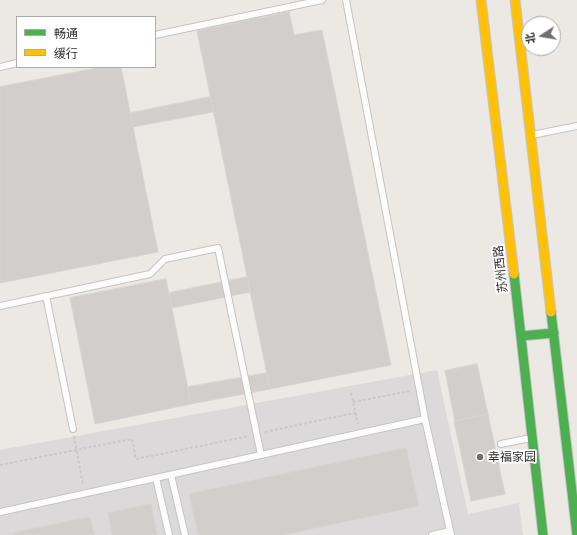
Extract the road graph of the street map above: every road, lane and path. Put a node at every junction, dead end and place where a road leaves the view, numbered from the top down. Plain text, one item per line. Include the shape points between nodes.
1 (322, 0) edge
2 (346, 0) edge
3 (482, 0) edge
4 (515, 0) edge
5 (156, 35) edge
6 (16, 63) edge
7 (0, 67) edge
8 (577, 126) edge
9 (532, 135) junction
10 (46, 296) junction
11 (0, 306) edge
12 (554, 333) junction
13 (521, 336) junction
14 (419, 389) junction
15 (351, 393) dead end
16 (353, 402) junction
17 (355, 413) junction
18 (425, 419) junction
19 (73, 429) joint
20 (360, 433) junction
21 (256, 434) junction
22 (532, 438) junction
23 (501, 444) dead end
24 (77, 450) junction
25 (261, 455) junction
26 (0, 465) edge
27 (171, 474) junction
28 (156, 478) junction
29 (85, 493) junction
30 (0, 512) edge
31 (451, 533) edge
32 (169, 535) edge
33 (185, 535) edge
34 (432, 535) edge
35 (543, 535) edge
36 (577, 535) edge

1 - 5 lane
2 - 14 lane
3 - 13 main road, 苏州西路
4 - 9 main road
6 - 7 lane
8 - 9 lane
9 - 12 main road
10 - 11 lane
10 - 19 lane
10 - 21 lane via 150,274 165,260 218,248
12 - 13 main road
12 - 36 main road
13 - 22 main road, 苏州西路
14 - 16 path
14 - 18 lane
15 - 16 path
16 - 17 path
17 - 20 path
17 - 21 path
18 - 20 lane
18 - 31 lane
19 - 24 path
20 - 25 lane
21 - 24 path via 136,459 132,439
21 - 25 lane
22 - 23 lane
22 - 35 main road, 苏州西路
24 - 26 path
24 - 29 path
25 - 27 lane
27 - 28 lane
27 - 33 lane
28 - 29 lane
28 - 32 lane
29 - 30 lane
31 - 34 lane

